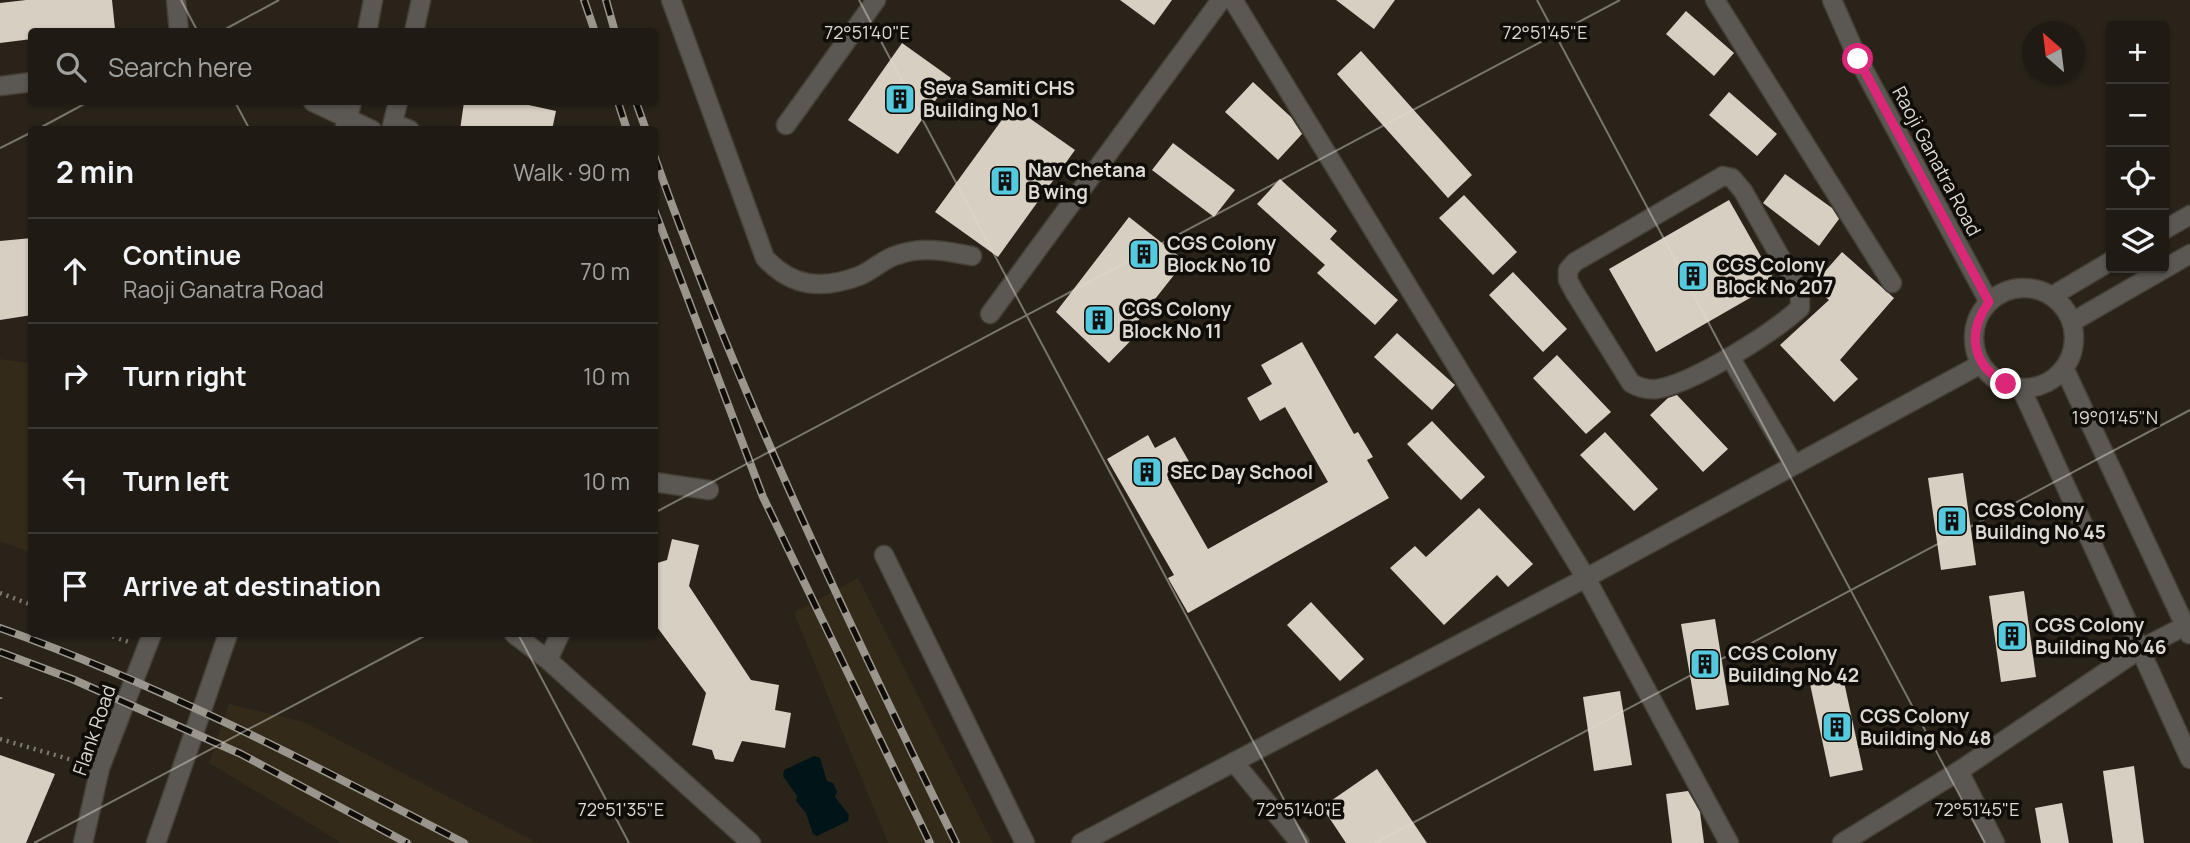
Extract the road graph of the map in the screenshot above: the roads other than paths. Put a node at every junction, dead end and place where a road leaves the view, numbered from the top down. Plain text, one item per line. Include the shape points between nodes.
1 (176, 0) edge
2 (373, 0) edge
3 (421, 0) edge
4 (671, 0) edge
5 (1220, 0) edge
6 (1233, 0) edge
7 (1715, 0) edge
8 (1832, 0) edge
9 (867, 3) edge
10 (179, 28) edge
11 (368, 28) edge
12 (415, 28) edge
13 (28, 82) edge
14 (0, 86) edge
15 (320, 105) edge
16 (396, 105) edge
17 (348, 116) edge
18 (786, 125) dead end
19 (365, 126) edge
20 (392, 126) edge
21 (2190, 215) edge
22 (2169, 227) edge
23 (2190, 254) edge
24 (972, 256) dead end
25 (2106, 264) edge
26 (1892, 283) dead end
27 (2052, 296) junction
28 (1989, 302) junction
29 (989, 314) dead end
30 (2072, 322) junction
31 (1730, 357) junction
32 (1981, 364) junction
33 (2064, 368) junction
34 (2021, 388) junction
35 (1794, 465) junction
36 (658, 483) edge
37 (709, 490) dead end
38 (884, 555) dead end
39 (1586, 578) junction
40 (2182, 602) edge
41 (2187, 631) edge
42 (151, 637) edge
43 (227, 637) edge
44 (518, 637) edge
45 (559, 637) edge
46 (2140, 649) junction
47 (548, 660) junction
48 (2190, 759) edge
49 (1234, 762) junction
50 (1959, 771) junction
51 (82, 843) edge
52 (156, 843) edge
53 (751, 843) edge
54 (1025, 843) edge
55 (1081, 843) edge
56 (1300, 843) edge
57 (1729, 843) edge
58 (1842, 843) edge
59 (1995, 843) edge

1 - 10 street
2 - 11 street
3 - 12 street
4 - 24 street via 765,258 780,275 798,283 832,282 860,276 896,255 937,249
5 - 29 street
6 - 39 street
7 - 26 street
8 - 28 street, Raoji Ganatra Road via 1858,59
9 - 18 street
13 - 14 street
15 - 17 street
16 - 20 street
17 - 19 street
21 - 22 street
23 - 30 street
25 - 27 street
27 - 28 street via 2020,288
27 - 30 street
28 - 32 street via 1974,331
30 - 33 street via 2072,354
31 - 31 street via 1790,317 1801,302 1732,178 1711,181 1568,270 1568,281 1582,304 1631,383 1641,389 1669,385
31 - 35 street
32 - 34 street via 1991,376
32 - 35 street
33 - 34 street via 2037,387
33 - 40 street
34 - 46 street
35 - 39 street
36 - 37 street
38 - 54 street
39 - 49 street
39 - 57 street
40 - 41 street
41 - 46 street
42 - 51 street, Flank Road via 100,768
43 - 52 street
44 - 47 street
45 - 47 street
46 - 48 street
46 - 50 street
47 - 53 street
49 - 55 street
49 - 56 street
50 - 58 street
50 - 59 street

